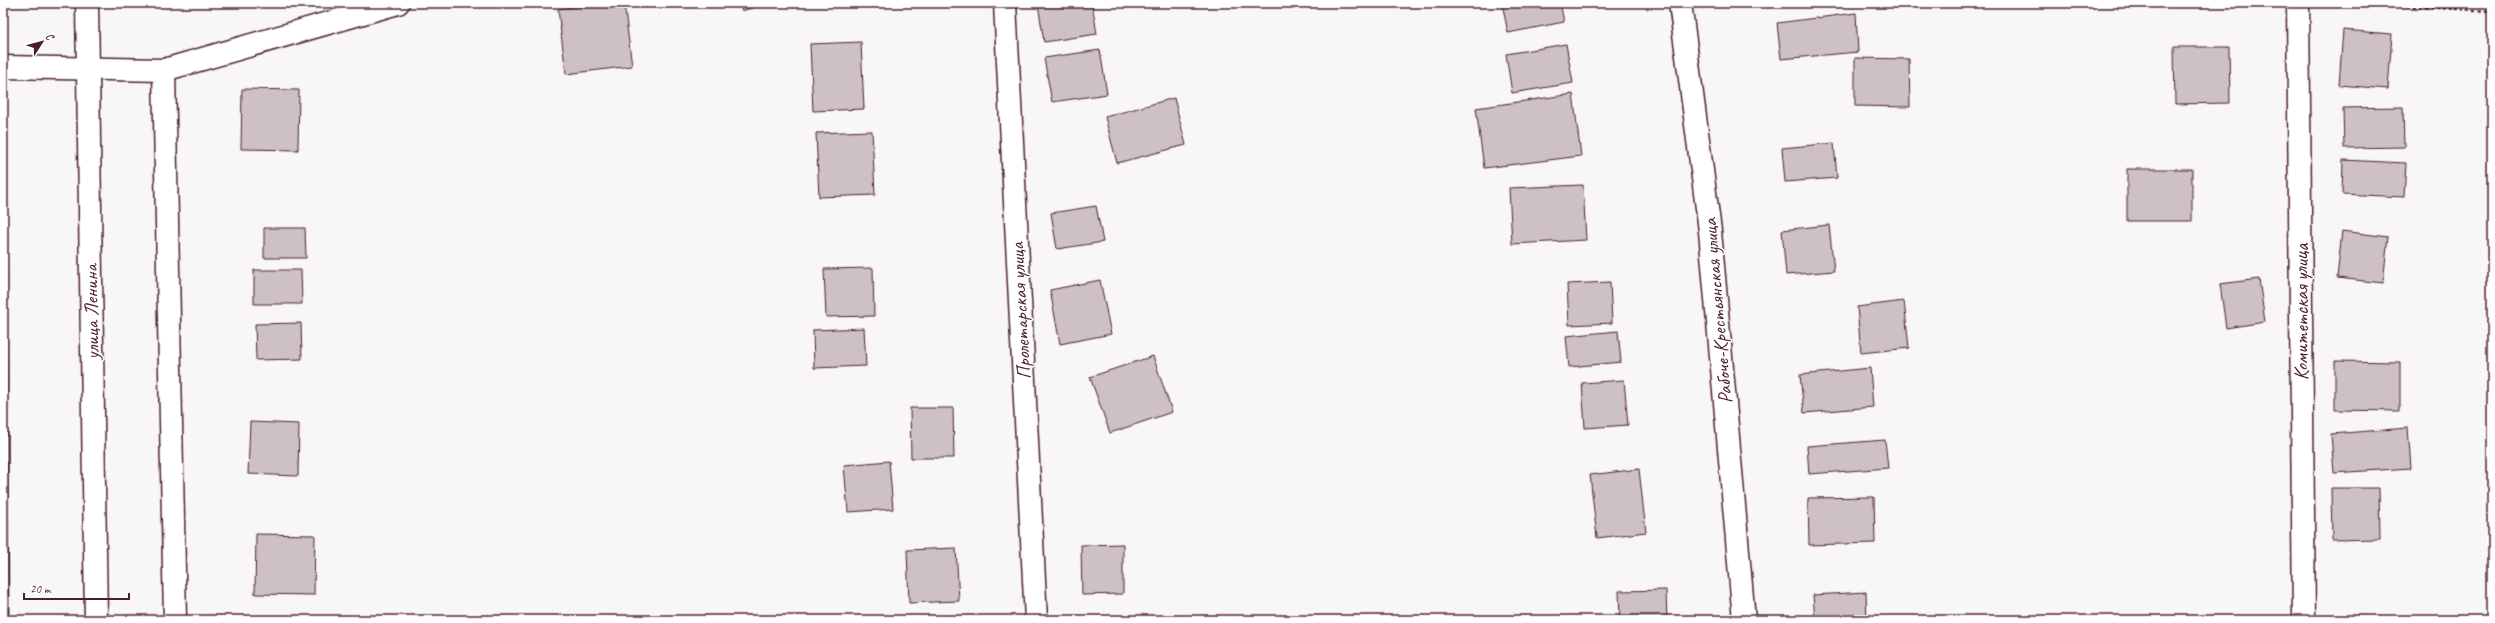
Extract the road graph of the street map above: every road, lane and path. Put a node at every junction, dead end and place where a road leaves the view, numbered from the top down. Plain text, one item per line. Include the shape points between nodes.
1 (87, 3) edge
2 (398, 3) edge
3 (1004, 3) edge
4 (1680, 3) edge
5 (2298, 3) edge
6 (2353, 3) edge
7 (2492, 11) edge
8 (3, 67) edge
9 (88, 68) junction
10 (164, 70) junction
11 (96, 620) edge
12 (175, 620) edge
13 (1036, 620) edge
14 (1744, 620) edge
15 (2304, 620) edge

1 - 9 street, улица Ленина
2 - 10 street
3 - 13 street, Пролетарская улица
4 - 14 street, Рабоче-Крестьянская улица via 1710,231
5 - 15 street, Комитетская улица
6 - 7 path
8 - 9 street
9 - 10 street
9 - 11 street, улица Ленина
10 - 12 street

